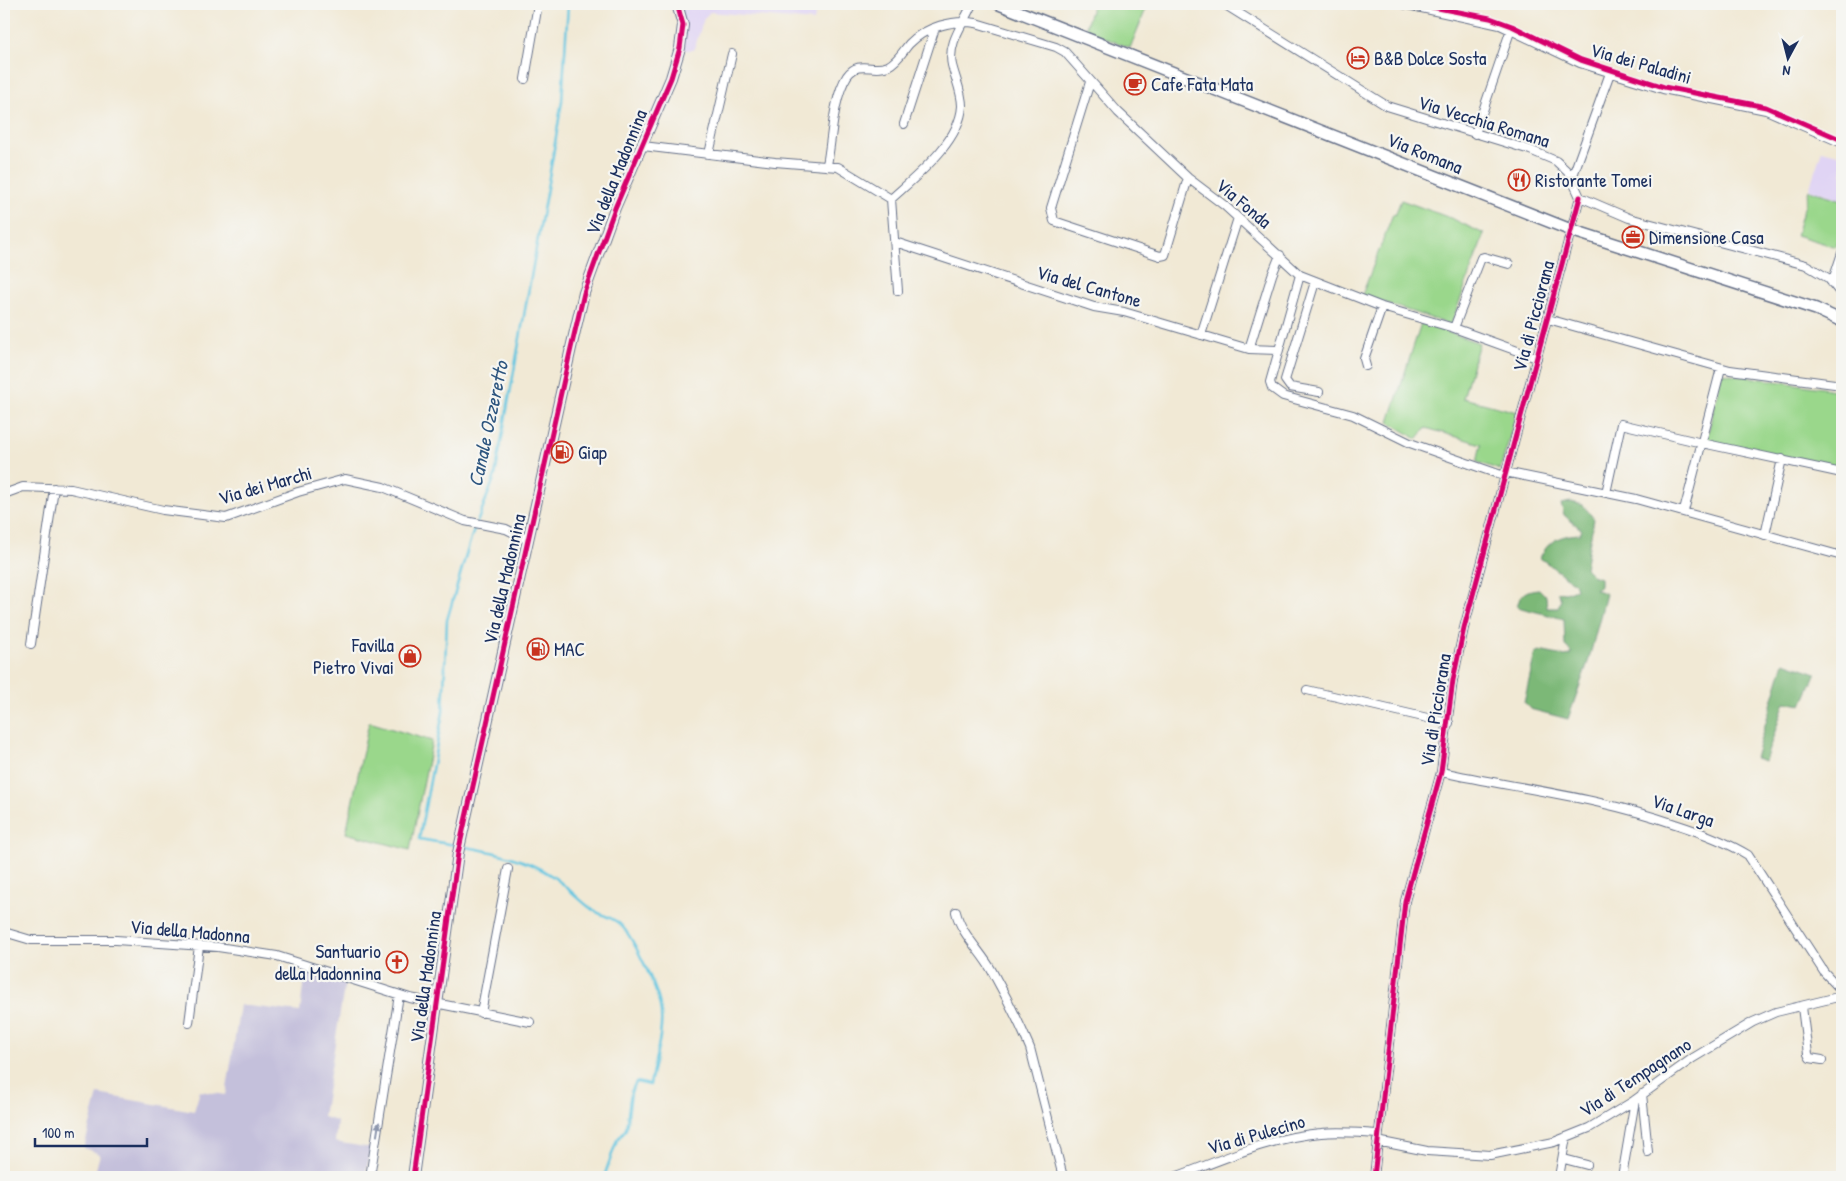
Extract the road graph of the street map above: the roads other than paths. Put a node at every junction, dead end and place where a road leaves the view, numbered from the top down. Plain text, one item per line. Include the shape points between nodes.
1 (538, 4) edge
2 (677, 4) edge
3 (972, 4) edge
4 (999, 4) edge
5 (1224, 4) edge
6 (1403, 4) edge
7 (964, 21) junction
8 (935, 28) junction
9 (1511, 29) junction
10 (732, 54) dead end
11 (1610, 73) junction
12 (526, 79) dead end
13 (1090, 82) junction
14 (904, 124) dead end
15 (1475, 134) junction
16 (1842, 143) edge
17 (643, 146) junction
18 (709, 154) junction
19 (827, 165) junction
20 (1188, 178) junction
21 (1572, 178) junction
22 (1580, 198) junction
23 (891, 199) junction
24 (1238, 218) junction
25 (1571, 230) junction
26 (896, 242) junction
27 (1842, 253) edge
28 (1280, 255) junction
29 (1509, 264) dead end
30 (1300, 275) junction
31 (1314, 282) junction
32 (1832, 282) junction
33 (898, 291) dead end
34 (1842, 294) edge
35 (1382, 307) junction
36 (1548, 319) junction
37 (1842, 321) edge
38 (1454, 328) junction
39 (1202, 335) junction
40 (1249, 349) junction
41 (1277, 350) junction
42 (1538, 358) junction
43 (1366, 366) dead end
44 (1721, 368) junction
45 (1842, 384) edge
46 (1319, 392) dead end
47 (1702, 443) junction
48 (1782, 459) junction
49 (1842, 473) edge
50 (1505, 474) junction
51 (54, 488) junction
52 (1606, 493) junction
53 (4, 494) edge
54 (1684, 511) junction
55 (1765, 535) junction
56 (528, 540) junction
57 (1842, 556) edge
58 (31, 644) dead end
59 (1307, 690) dead end
60 (1448, 722) junction
61 (1441, 772) junction
62 (508, 869) dead end
63 (956, 912) dead end
64 (4, 932) edge
65 (199, 946) junction
66 (1842, 991) edge
67 (399, 995) junction
68 (1842, 996) edge
69 (436, 1004) junction
70 (1802, 1007) junction
71 (482, 1013) junction
72 (530, 1022) dead end
73 (189, 1023) dead end
74 (1822, 1060) dead end
75 (1642, 1094) junction
76 (1636, 1100) junction
77 (1378, 1138) junction
78 (1566, 1138) junction
79 (1648, 1152) dead end
80 (1564, 1159) junction
81 (1587, 1165) dead end
82 (370, 1177) edge
83 (413, 1177) edge
84 (1064, 1177) edge
85 (1175, 1177) edge
86 (1374, 1177) edge
87 (1559, 1177) edge
88 (1622, 1177) edge

1 - 12 street
2 - 17 street, Via della Madonnina via 683,24 680,48
3 - 7 street
4 - 25 main road, Via Romana
5 - 15 street, Via Vecchia Romana via 1387,106
6 - 9 street, Via dei Paladini via 1486,20
7 - 8 street, Via Fonda
7 - 13 street, Via Fonda via 1056,47 1073,58
7 - 23 street via 954,40 951,55 962,105 960,120 946,146
8 - 14 street
8 - 19 street, Via Fonda via 916,38 887,67 859,66 847,76 838,103
9 - 11 street, Via dei Paladini via 1568,58
9 - 15 street
10 - 18 street
11 - 16 street, Via dei Paladini via 1664,89 1766,110
11 - 21 street
13 - 20 street, Via Fonda
13 - 20 street via 1051,208 1054,221 1165,255
15 - 21 street, Via Vecchia Romana via 1550,158
17 - 18 street
17 - 56 street, Via della Madonnina via 615,208 584,294
18 - 19 street
19 - 23 street via 845,170
20 - 24 street, Via Fonda
21 - 22 street, Via Vecchia Romana
22 - 25 street, Via di Picciorana
22 - 32 street via 1629,218 1806,265
23 - 26 street
24 - 28 street, Via Fonda
24 - 39 street
25 - 36 street, Via di Picciorana
25 - 37 main road, Via Romana
26 - 33 street
26 - 39 street, Via del Cantone via 1094,308 1124,312
27 - 32 street
28 - 30 street, Via Fonda
28 - 40 street
29 - 38 street via 1481,258
30 - 31 street, Via Fonda
30 - 41 street
31 - 35 street, Via Fonda
31 - 46 street via 1285,380 1290,387
32 - 34 street
35 - 38 street, Via Fonda
35 - 43 street via 1364,359
36 - 42 street, Via di Picciorana
36 - 44 street
38 - 42 street, Via Fonda
39 - 40 street, Via del Cantone
40 - 41 street, Via del Cantone
41 - 50 street via 1270,382 1272,388 1283,396 1353,416 1410,444
42 - 50 street, Via di Picciorana
44 - 45 street
44 - 47 street
47 - 48 street
47 - 52 street via 1621,424
47 - 54 street
48 - 49 street
48 - 55 street
50 - 52 street
50 - 60 street, Via di Picciorana via 1464,628
51 - 53 street, Via dei Marchi via 23,488
51 - 56 street, Via dei Marchi via 163,510 226,518 345,479 384,487 456,518 506,529
51 - 58 street
52 - 54 street
54 - 55 street
55 - 57 street
56 - 69 street, Via della Madonnina via 458,853
59 - 60 street
60 - 61 street, Via di Picciorana
61 - 66 street, Via Larga via 1604,802 1708,835 1737,848 1748,855 1824,972
61 - 77 street, Via di Picciorana via 1405,901
62 - 71 street
63 - 84 street via 958,922 992,971 1030,1048
64 - 65 street, Via della Madonna via 32,940 116,940
65 - 67 street, Via della Madonna via 277,956
65 - 73 street
67 - 69 street, Via della Madonna
82 -> 67 street
68 - 70 street, Via di Tempagnano
69 - 71 street, Via della Madonna
69 - 83 street, Via della Madonnina
70 - 74 street via 1808,1054 1810,1058
70 - 75 street, Via di Tempagnano via 1776,1012 1753,1022
71 - 72 street, Via della Madonna
75 - 76 street, Via di Tempagnano
75 - 79 street
76 - 78 street, Via di Tempagnano
76 - 88 street
77 - 78 street, Via di Tempagnano via 1428,1152 1500,1155
77 - 85 street, Via di Pulecino via 1320,1133 1292,1138 1223,1158
77 - 86 street, Via di Picciorana
78 - 80 street
80 - 81 street
80 - 87 street

